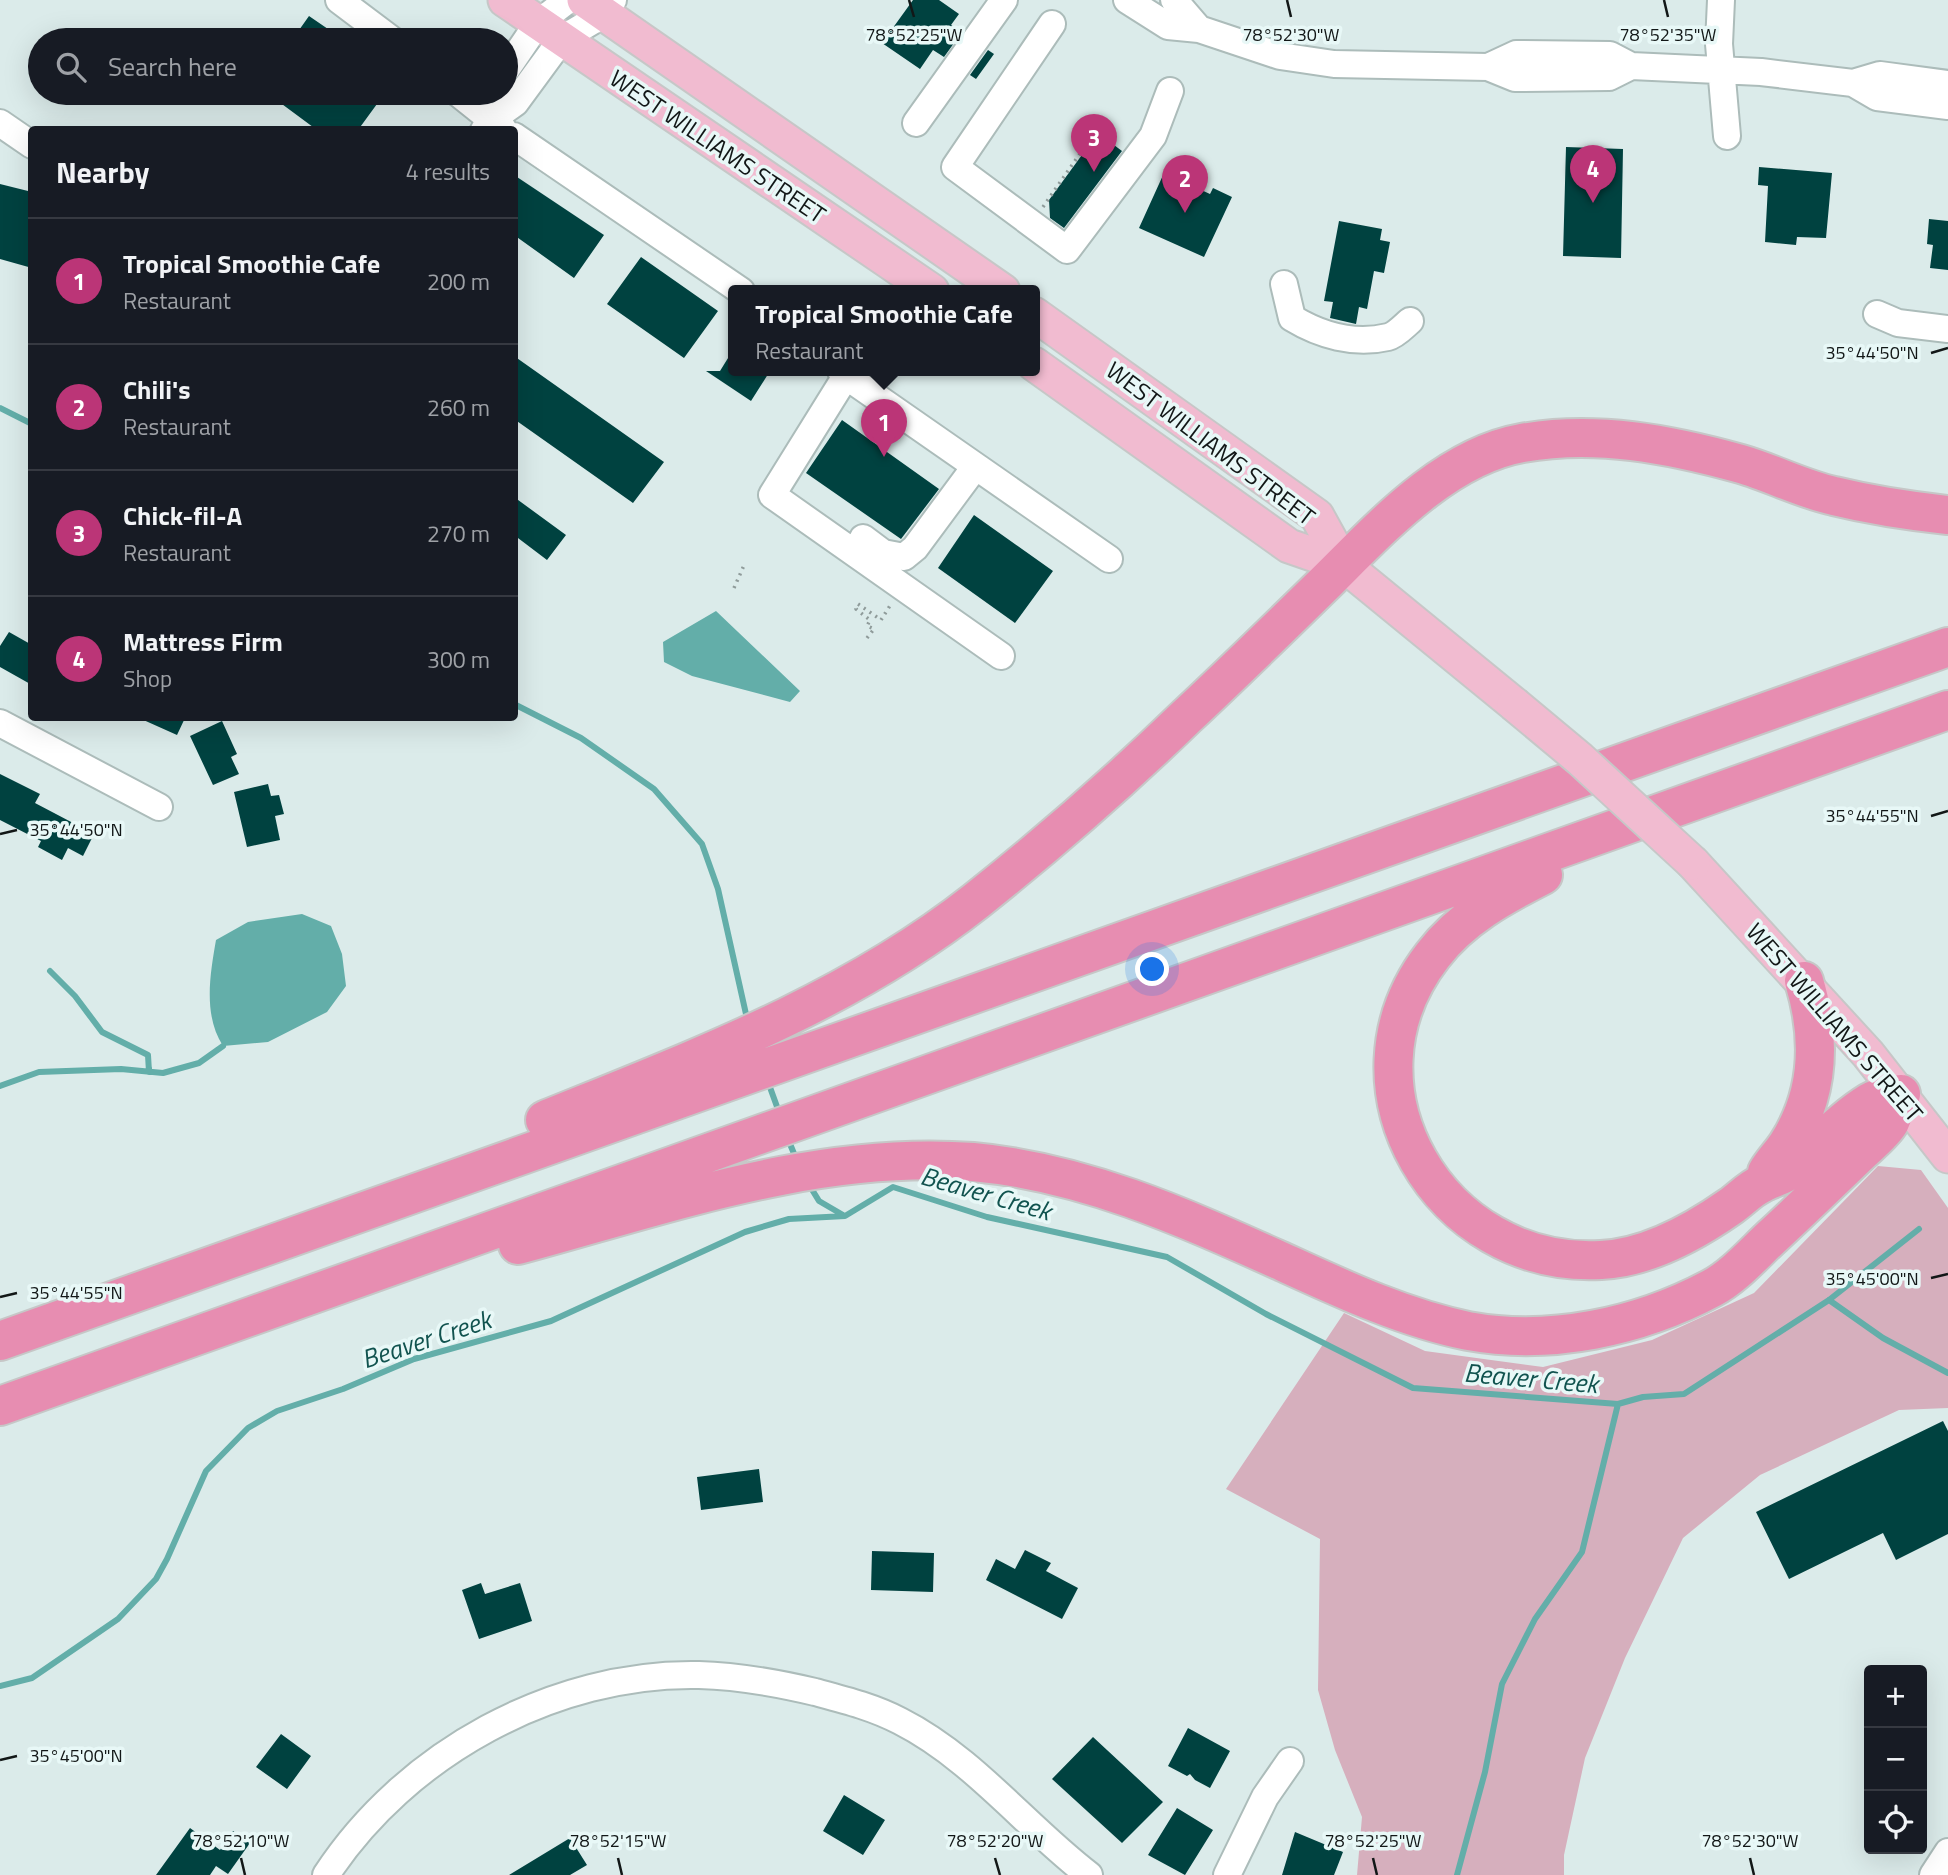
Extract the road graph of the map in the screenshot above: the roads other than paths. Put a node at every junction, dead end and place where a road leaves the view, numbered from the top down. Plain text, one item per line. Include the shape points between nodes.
1 (339, 0) edge
2 (505, 0) edge
3 (568, 0) edge
4 (1004, 0) edge
5 (1127, 0) edge
6 (1174, 0) edge
7 (1721, 0) edge
8 (600, 5) edge
9 (1052, 24) dead end
10 (376, 28) edge
11 (1199, 29) junction
12 (550, 31) junction
13 (518, 59) edge
14 (1720, 69) junction
15 (1853, 83) junction
16 (1948, 84) edge
17 (1170, 91) dead end
18 (518, 97) edge
19 (471, 105) edge
20 (492, 105) edge
21 (513, 105) edge
22 (1948, 106) edge
23 (0, 122) edge
24 (916, 123) dead end
25 (493, 126) edge
26 (1727, 136) dead end
27 (518, 139) edge
28 (28, 142) edge
29 (1284, 284) dead end
30 (732, 285) edge
31 (917, 285) edge
32 (995, 285) edge
33 (1877, 314) dead end
34 (1040, 317) edge
35 (1410, 321) dead end
36 (1948, 329) edge
37 (1040, 368) edge
38 (844, 376) edge
39 (850, 376) edge
40 (975, 467) junction
41 (781, 481) junction
42 (1948, 514) edge
43 (1109, 559) dead end
44 (1344, 565) junction
45 (1948, 647) edge
46 (1001, 656) dead end
47 (1948, 709) edge
48 (0, 723) edge
49 (1681, 805) junction
50 (159, 807) dead end
51 (1804, 981) junction
52 (1901, 1094) junction
53 (1948, 1156) edge
54 (1760, 1184) junction
55 (223, 1262) junction
56 (243, 1320) junction
57 (0, 1341) edge
58 (0, 1406) edge
59 (1290, 1761) dead end
60 (1948, 1852) edge
61 (326, 1875) edge
62 (1089, 1875) edge
63 (1227, 1875) edge
64 (1933, 1875) edge

1 - 10 street
2 - 12 main road, WEST WILLIAMS STREET
3 - 12 street
4 - 24 street
5 - 11 street via 1168,26
6 - 11 street
7 - 14 street
8 - 12 street
8 - 32 main road, WEST WILLIAMS STREET
9 - 17 street via 955,167 1068,250 1153,136
11 - 14 street via 1269,53 1334,64 1488,66 1515,78 1609,77 1630,66
12 - 13 street
12 - 18 street
12 - 31 main road, WEST WILLIAMS STREET
14 - 15 street
14 - 26 street
15 - 16 street via 1880,75
15 - 22 street via 1877,97
19 - 25 street
20 - 25 street
21 - 25 street
23 - 28 street
27 - 30 street
29 - 35 street via 1292,317 1318,334 1390,337
33 - 36 street via 1898,323
34 - 44 main road, WEST WILLIAMS STREET via 1317,516
37 - 44 main road, WEST WILLIAMS STREET via 1289,546
38 - 41 street
39 - 40 street
40 - 41 street via 904,557 883,552
40 - 43 street
41 - 46 street via 772,495
42 - 44 highway via 1832,496 1742,465 1655,445 1563,437 1515,444 1474,460 1389,518
44 - 51 main road, WEST WILLIAMS STREET, bridge via 1580,759 1720,889
44 - 55 highway via 1085,809 902,955 818,1003 721,1048 502,1138
45 - 55 highway
47 - 49 highway
48 - 50 street
49 - 54 highway via 1502,896 1465,921 1433,954 1412,988 1394,1045 1394,1090 1403,1129 1431,1182 1454,1208 1488,1234 1522,1250 1602,1261 1639,1253 1707,1222
49 - 56 highway
51 - 52 main road, WEST WILLIAMS STREET
51 - 54 highway via 1816,1044 1812,1086 1803,1114
52 - 53 main road, WEST WILLIAMS STREET
52 - 54 highway via 1872,1101 1782,1174
52 - 56 highway via 1888,1125 1714,1287 1607,1328 1559,1336 1469,1331 1426,1319 1369,1300 1103,1187 1038,1171 905,1160 827,1167 752,1182
55 - 57 highway
56 - 58 highway
59 - 63 street via 1265,1797
60 - 64 street
61 - 62 street via 387,1801 484,1732 524,1711 592,1688 698,1675 797,1688 867,1706 899,1720 953,1755

